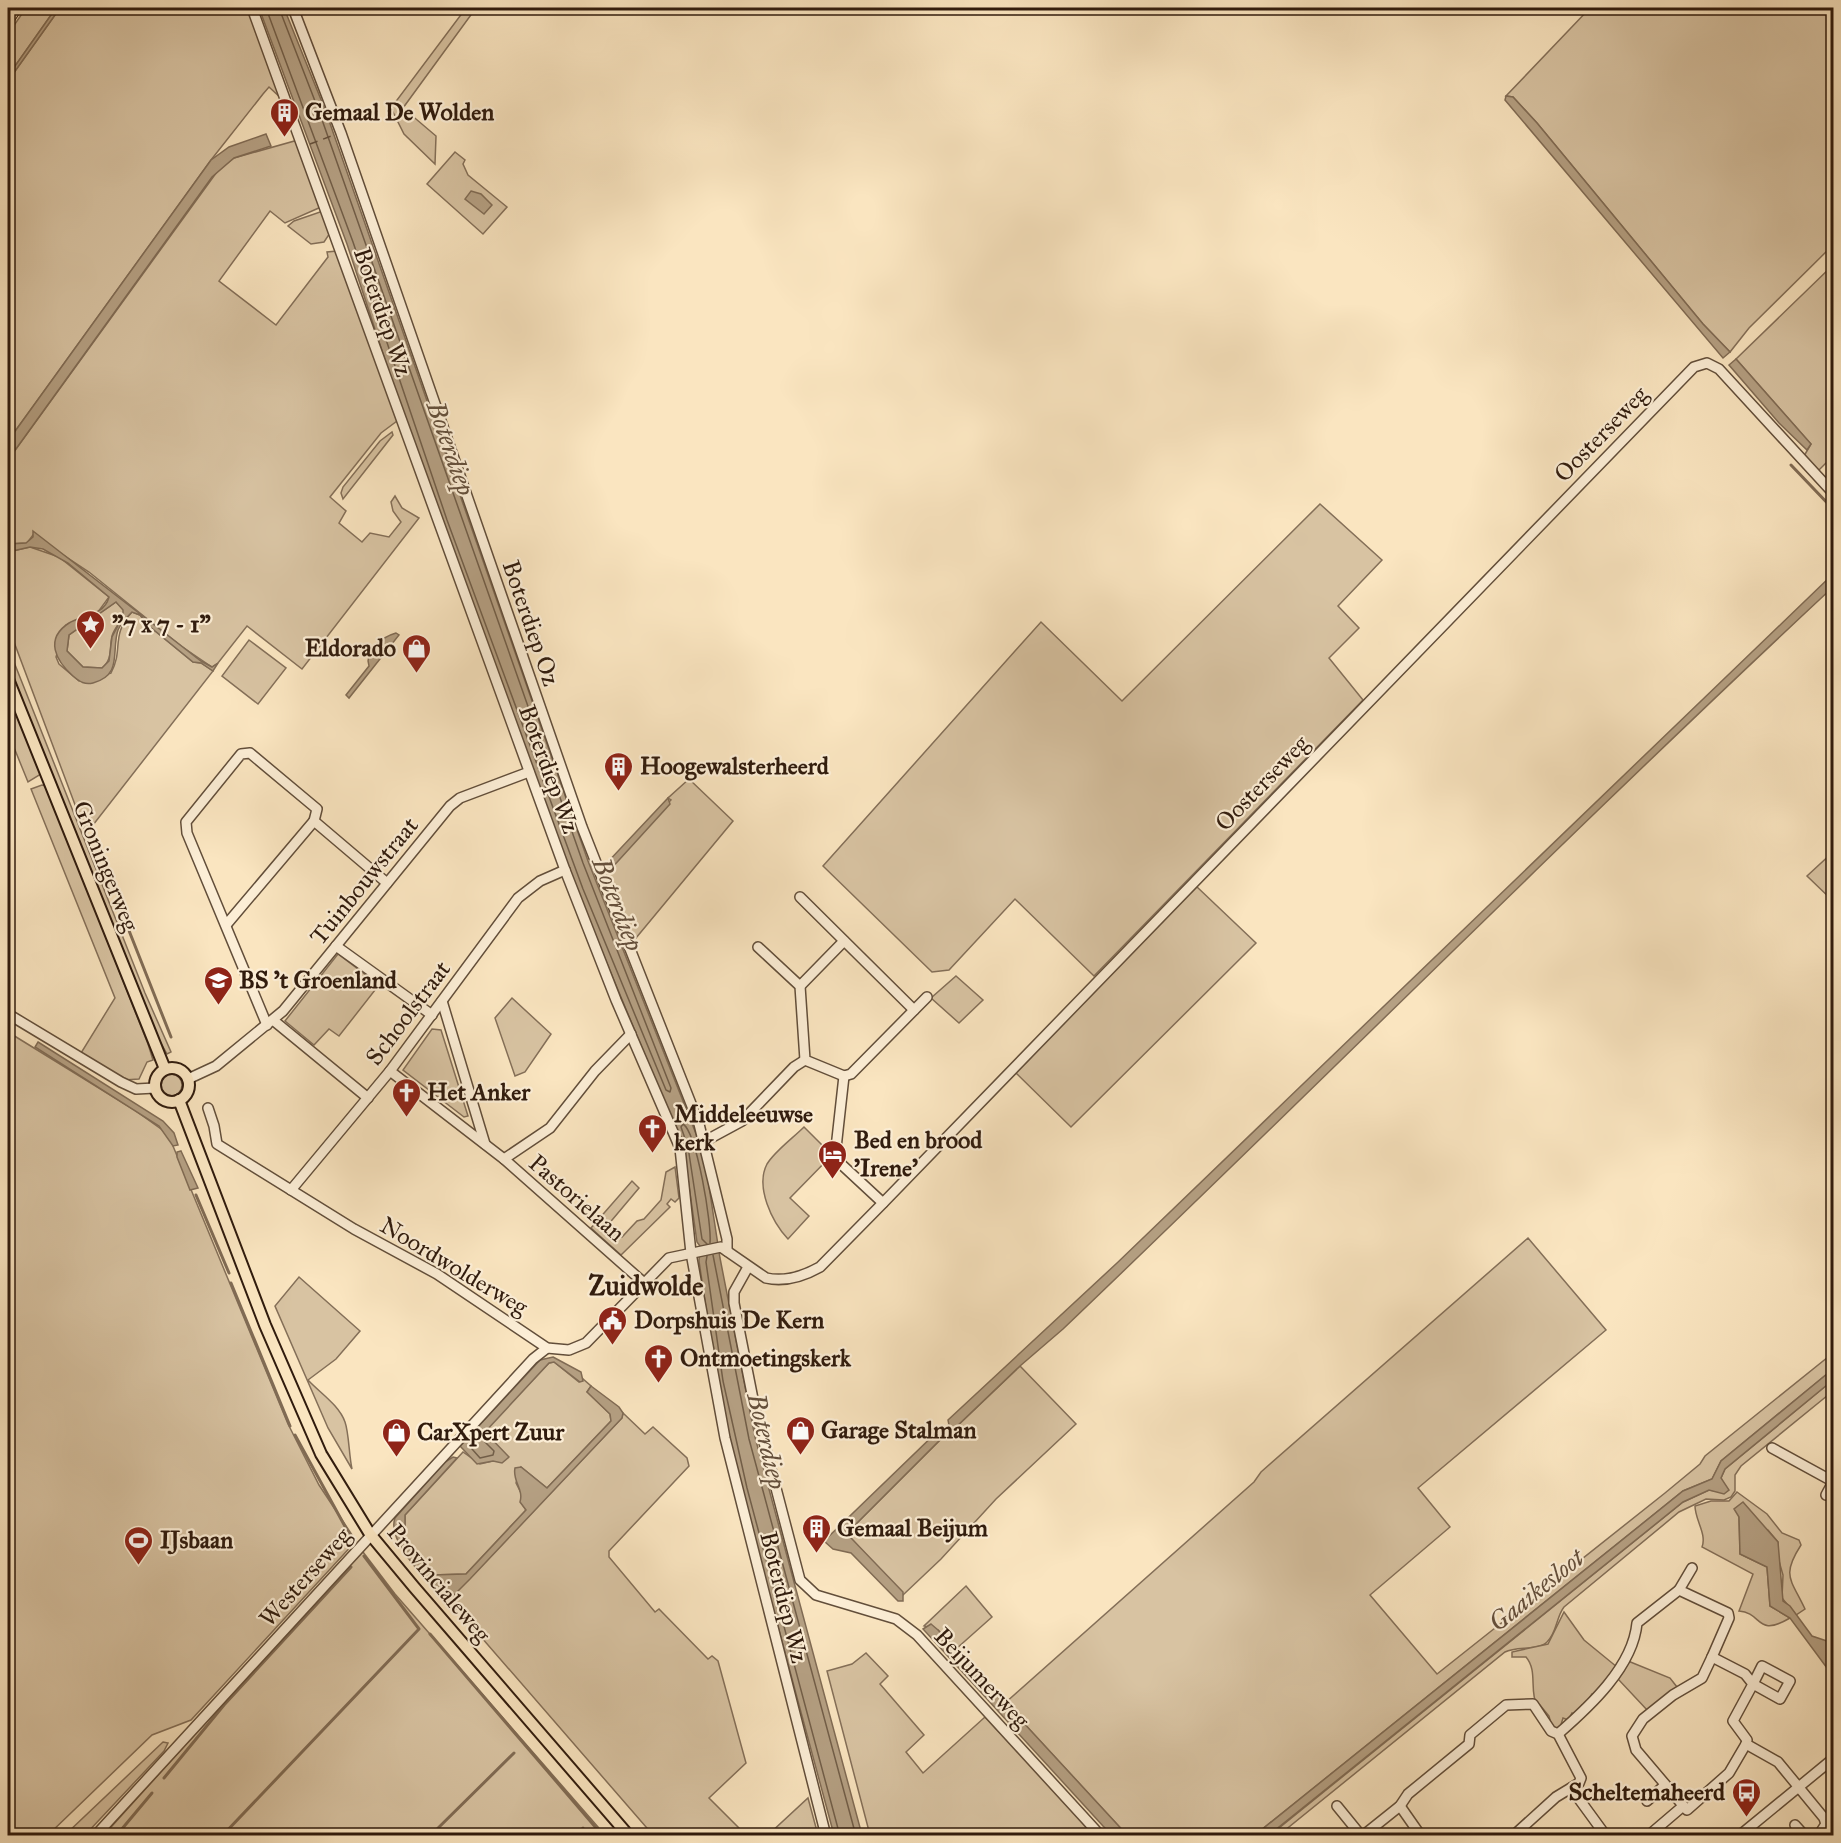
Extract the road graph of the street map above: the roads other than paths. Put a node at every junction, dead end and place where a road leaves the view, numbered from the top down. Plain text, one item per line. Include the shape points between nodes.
1 (14, 8) edge
2 (252, 8) edge
3 (293, 8) edge
4 (8, 17) edge
5 (1833, 494) edge
6 (8, 679) edge
7 (529, 772) junction
8 (314, 821) junction
9 (565, 870) junction
10 (387, 883) junction
11 (800, 897) dead end
12 (226, 925) junction
13 (844, 940) junction
14 (336, 946) junction
15 (758, 947) dead end
16 (800, 986) junction
17 (927, 997) dead end
18 (442, 1001) junction
19 (914, 1010) junction
20 (8, 1014) edge
21 (432, 1015) junction
22 (270, 1022) junction
23 (631, 1034) junction
24 (805, 1060) junction
25 (165, 1069) junction
26 (390, 1071) junction
27 (844, 1076) junction
28 (188, 1079) junction
29 (155, 1088) junction
30 (368, 1098) junction
31 (179, 1100) junction
32 (207, 1108) dead end
33 (705, 1141) junction
34 (485, 1144) junction
35 (504, 1160) junction
36 (291, 1190) junction
37 (883, 1203) junction
38 (724, 1249) junction
39 (693, 1252) junction
40 (748, 1267) junction
41 (643, 1282) junction
42 (547, 1348) junction
43 (1772, 1448) dead end
44 (1833, 1482) edge
45 (1826, 1495) dead end
46 (370, 1534) junction
47 (1692, 1568) dead end
48 (1679, 1590) junction
49 (1712, 1657) junction
50 (1558, 1734) junction
51 (1746, 1744) junction
52 (1833, 1758) edge
53 (1665, 1785) junction
54 (1798, 1786) junction
55 (1571, 1788) junction
56 (1647, 1801) dead end
57 (1337, 1806) dead end
58 (1400, 1806) junction
59 (1682, 1807) junction
60 (1830, 1823) edge
61 (1795, 1825) dead end
62 (1365, 1835) edge
63 (95, 1836) edge
64 (629, 1836) edge
65 (826, 1836) edge
66 (1101, 1836) edge
67 (1421, 1836) edge
68 (1513, 1836) edge
69 (1606, 1836) edge
70 (1648, 1836) edge
71 (1739, 1836) edge
72 (1805, 1836) edge
73 (1818, 1836) edge

1 - 4 highway
2 - 7 street, Boterdiep Wz
3 - 33 street, Boterdiep Oz via 341,133 582,827
5 - 37 street, Oosterseweg via 1719,369 1707,363 1694,367
6 - 25 main road, Groningerweg
7 - 9 street, Boterdiep Wz
7 - 10 street, Tuinbouwstraat via 460,798
8 - 10 street
8 - 12 street
8 - 12 street via 316,809 245,752 186,822
9 - 18 street, Schoolstraat via 540,881 518,898
9 - 23 street, Boterdiep Wz
10 - 14 street, Tuinbouwstraat
11 - 13 street
12 - 22 street
13 - 16 street
13 - 19 street
14 - 21 street
14 - 22 street, Tuinbouwstraat
15 - 16 street
16 - 24 street
17 - 19 street
18 - 21 street, Schoolstraat
18 - 34 street
19 - 27 street via 851,1074
20 - 29 street via 121,1082 136,1089
21 - 26 street, Schoolstraat
22 - 28 street, Tuinbouwstraat via 216,1066
22 - 30 street
23 - 35 street via 595,1071 550,1128
23 - 39 street, Boterdiep Wz via 680,1148
24 - 27 street
24 - 33 street via 742,1121
25 - 28 main road via 179,1070
25 - 29 main road via 157,1077
26 - 30 street, Schoolstraat
26 - 34 street, Pastorielaan
27 - 37 street via 836,1148 841,1164
28 - 31 main road via 188,1089
29 - 31 main road via 161,1098
30 - 36 street, Schoolstraat
31 - 46 main road, Provincialeweg via 265,1325 321,1454
32 - 36 street, Noordwolderweg via 216,1144
33 - 38 street, Boterdiep Oz
34 - 35 street, Pastorielaan
35 - 41 street, Pastorielaan
36 - 42 street, Noordwolderweg via 437,1274
37 - 40 street, Oosterseweg via 820,1267 807,1274 773,1279
38 - 39 street
38 - 40 street, Oosterseweg
39 - 41 street via 669,1258
39 - 65 street, Boterdiep Wz via 725,1438
40 - 66 street, Beijumerweg via 734,1292 734,1303 754,1404 796,1571 807,1589 824,1598 896,1619 916,1635
41 - 42 street via 586,1343 569,1350
42 - 46 street, Westerseweg via 532,1359
43 - 44 street
44 - 45 street
46 - 63 street, Westerseweg
46 - 64 main road, Provincialeweg
47 - 48 street
48 - 49 street via 1728,1612
48 - 50 street via 1638,1623 1608,1685
49 - 51 street via 1745,1674 1753,1684 1733,1721
49 - 53 street via 1702,1678 1643,1719 1632,1736 1635,1750
50 - 55 street via 1581,1778
50 - 58 street via 1551,1731 1533,1704 1506,1705 1470,1735 1469,1744 1408,1794
51 - 54 street via 1778,1762
51 - 59 street via 1729,1773 1687,1810
52 - 54 street
53 - 56 street
53 - 59 street
54 - 60 street
54 - 71 street
55 - 68 street
55 - 69 street
57 - 62 street
58 - 62 street
58 - 67 street
59 - 70 street
60 - 73 street
61 - 72 street

